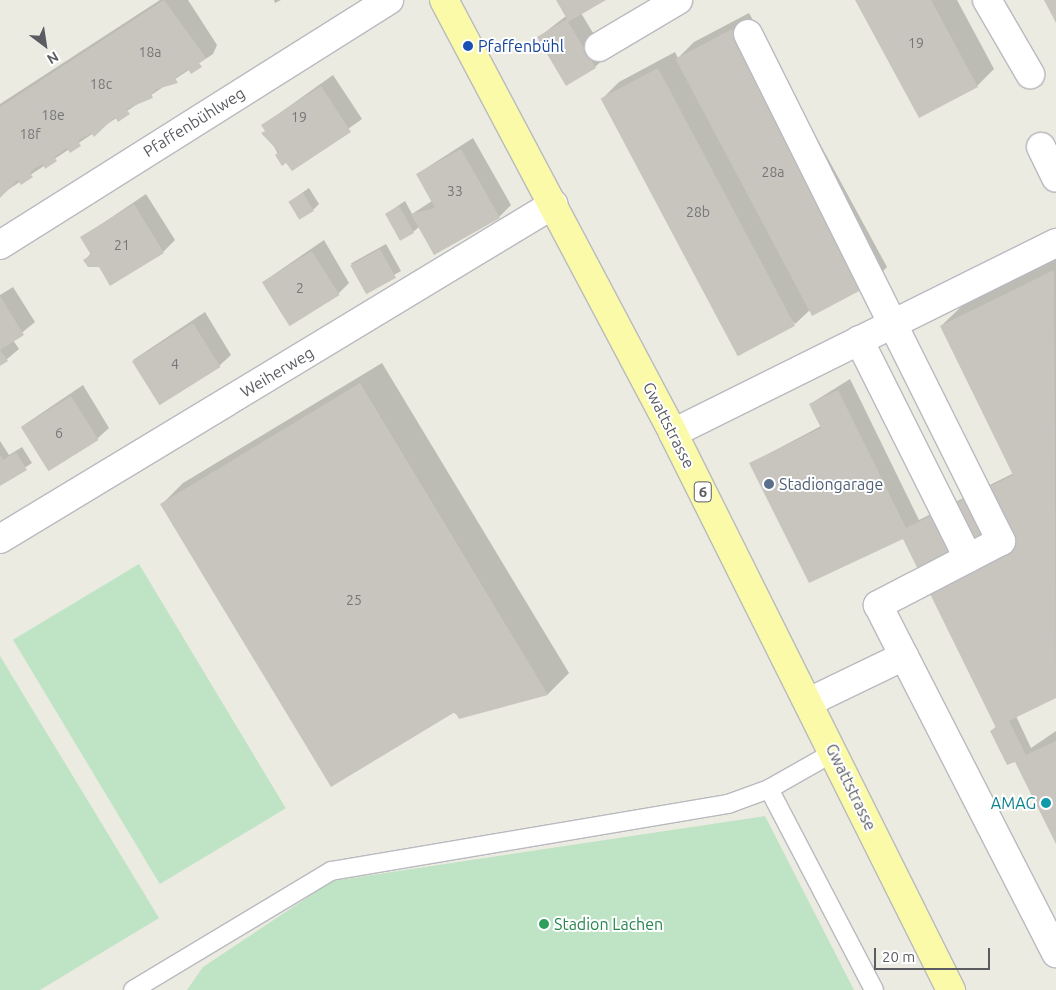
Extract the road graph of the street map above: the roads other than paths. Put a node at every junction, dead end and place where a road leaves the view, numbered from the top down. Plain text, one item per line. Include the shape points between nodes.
1 (389, 0) edge
2 (444, 0) edge
3 (678, 0) edge
4 (987, 0) edge
5 (748, 34) dead end
6 (600, 47) dead end
7 (1030, 74) dead end
8 (1041, 147) dead end
9 (1056, 178) edge
10 (554, 204) junction
11 (1056, 243) edge
12 (0, 245) edge
13 (892, 323) junction
14 (859, 340) junction
15 (673, 433) junction
16 (0, 540) edge
17 (968, 558) junction
18 (904, 656) junction
19 (809, 702) junction
20 (834, 752) junction
21 (769, 789) junction
22 (1056, 953) edge
23 (133, 990) edge
24 (874, 990) edge
25 (951, 990) edge

1 - 12 street, Pfaffenbühlweg
2 - 10 main road, Gwattstrasse / 6
3 - 6 street
4 - 7 street
5 - 13 street
8 - 9 street
10 - 15 main road, Gwattstrasse / 6
10 - 16 street, Weiherweg
11 - 13 street
13 - 14 street
13 - 17 street via 1002,541
14 - 15 street
14 - 17 street
15 - 19 main road, Gwattstrasse / 6
17 - 18 street via 878,605
18 - 19 street
18 - 22 street
19 - 20 main road, Gwattstrasse / 6
20 - 21 lane
20 - 25 main road, Gwattstrasse / 6
21 - 23 lane via 728,804 331,871
21 - 24 lane

